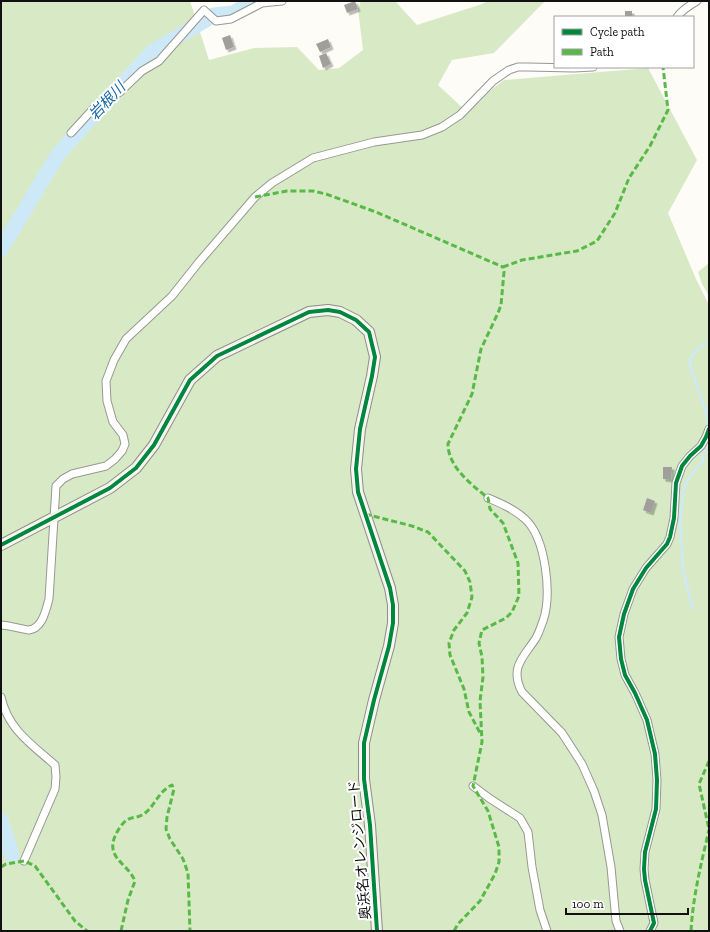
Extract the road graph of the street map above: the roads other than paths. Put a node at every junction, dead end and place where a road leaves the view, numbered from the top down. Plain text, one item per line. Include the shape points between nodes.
1 (282, 1) edge
2 (697, 1) edge
3 (678, 16) edge
4 (554, 68) edge
5 (71, 133) dead end
6 (709, 429) edge
7 (488, 498) dead end
8 (54, 517) junction
9 (1, 544) edge
10 (1, 625) edge
11 (1, 697) edge
12 (472, 786) dead end
13 (24, 861) dead end
14 (377, 931) edge
15 (547, 931) edge
16 (620, 931) edge
17 (650, 931) edge

1 - 5 street via 262,4 230,19 216,21 204,10 159,61 142,71 120,92 93,109
2 - 3 street
4 - 8 street via 518,67 509,70 493,81 460,115 442,127 422,135 374,142 313,158 272,183 255,197 172,296 126,339 106,381 107,401 113,422 123,436 125,444 122,451 106,466 72,474 56,486
6 - 17 street via 701,446 682,466 676,483 670,537 633,589 619,637 625,675 648,720 655,754 656,809 645,852 644,870 654,923
7 - 16 street via 509,507 526,520 540,544 546,572 544,619 537,637 521,658 517,669 519,686 562,733 582,764 594,791 602,815 611,866 616,921
8 - 9 street, 奥浜名オレンジロード
8 - 10 street via 49,599 44,615 38,626 29,630
8 - 14 street, 奥浜名オレンジロード via 110,488 136,468 154,444 190,380 217,356 309,312 340,312 356,320 369,332 375,357 360,429 356,469 358,492 390,588 393,605 389,646 364,743 364,779 370,825
11 - 13 street via 4,710 13,725 54,764 56,777 55,789
12 - 15 street via 520,818 528,832 540,910

